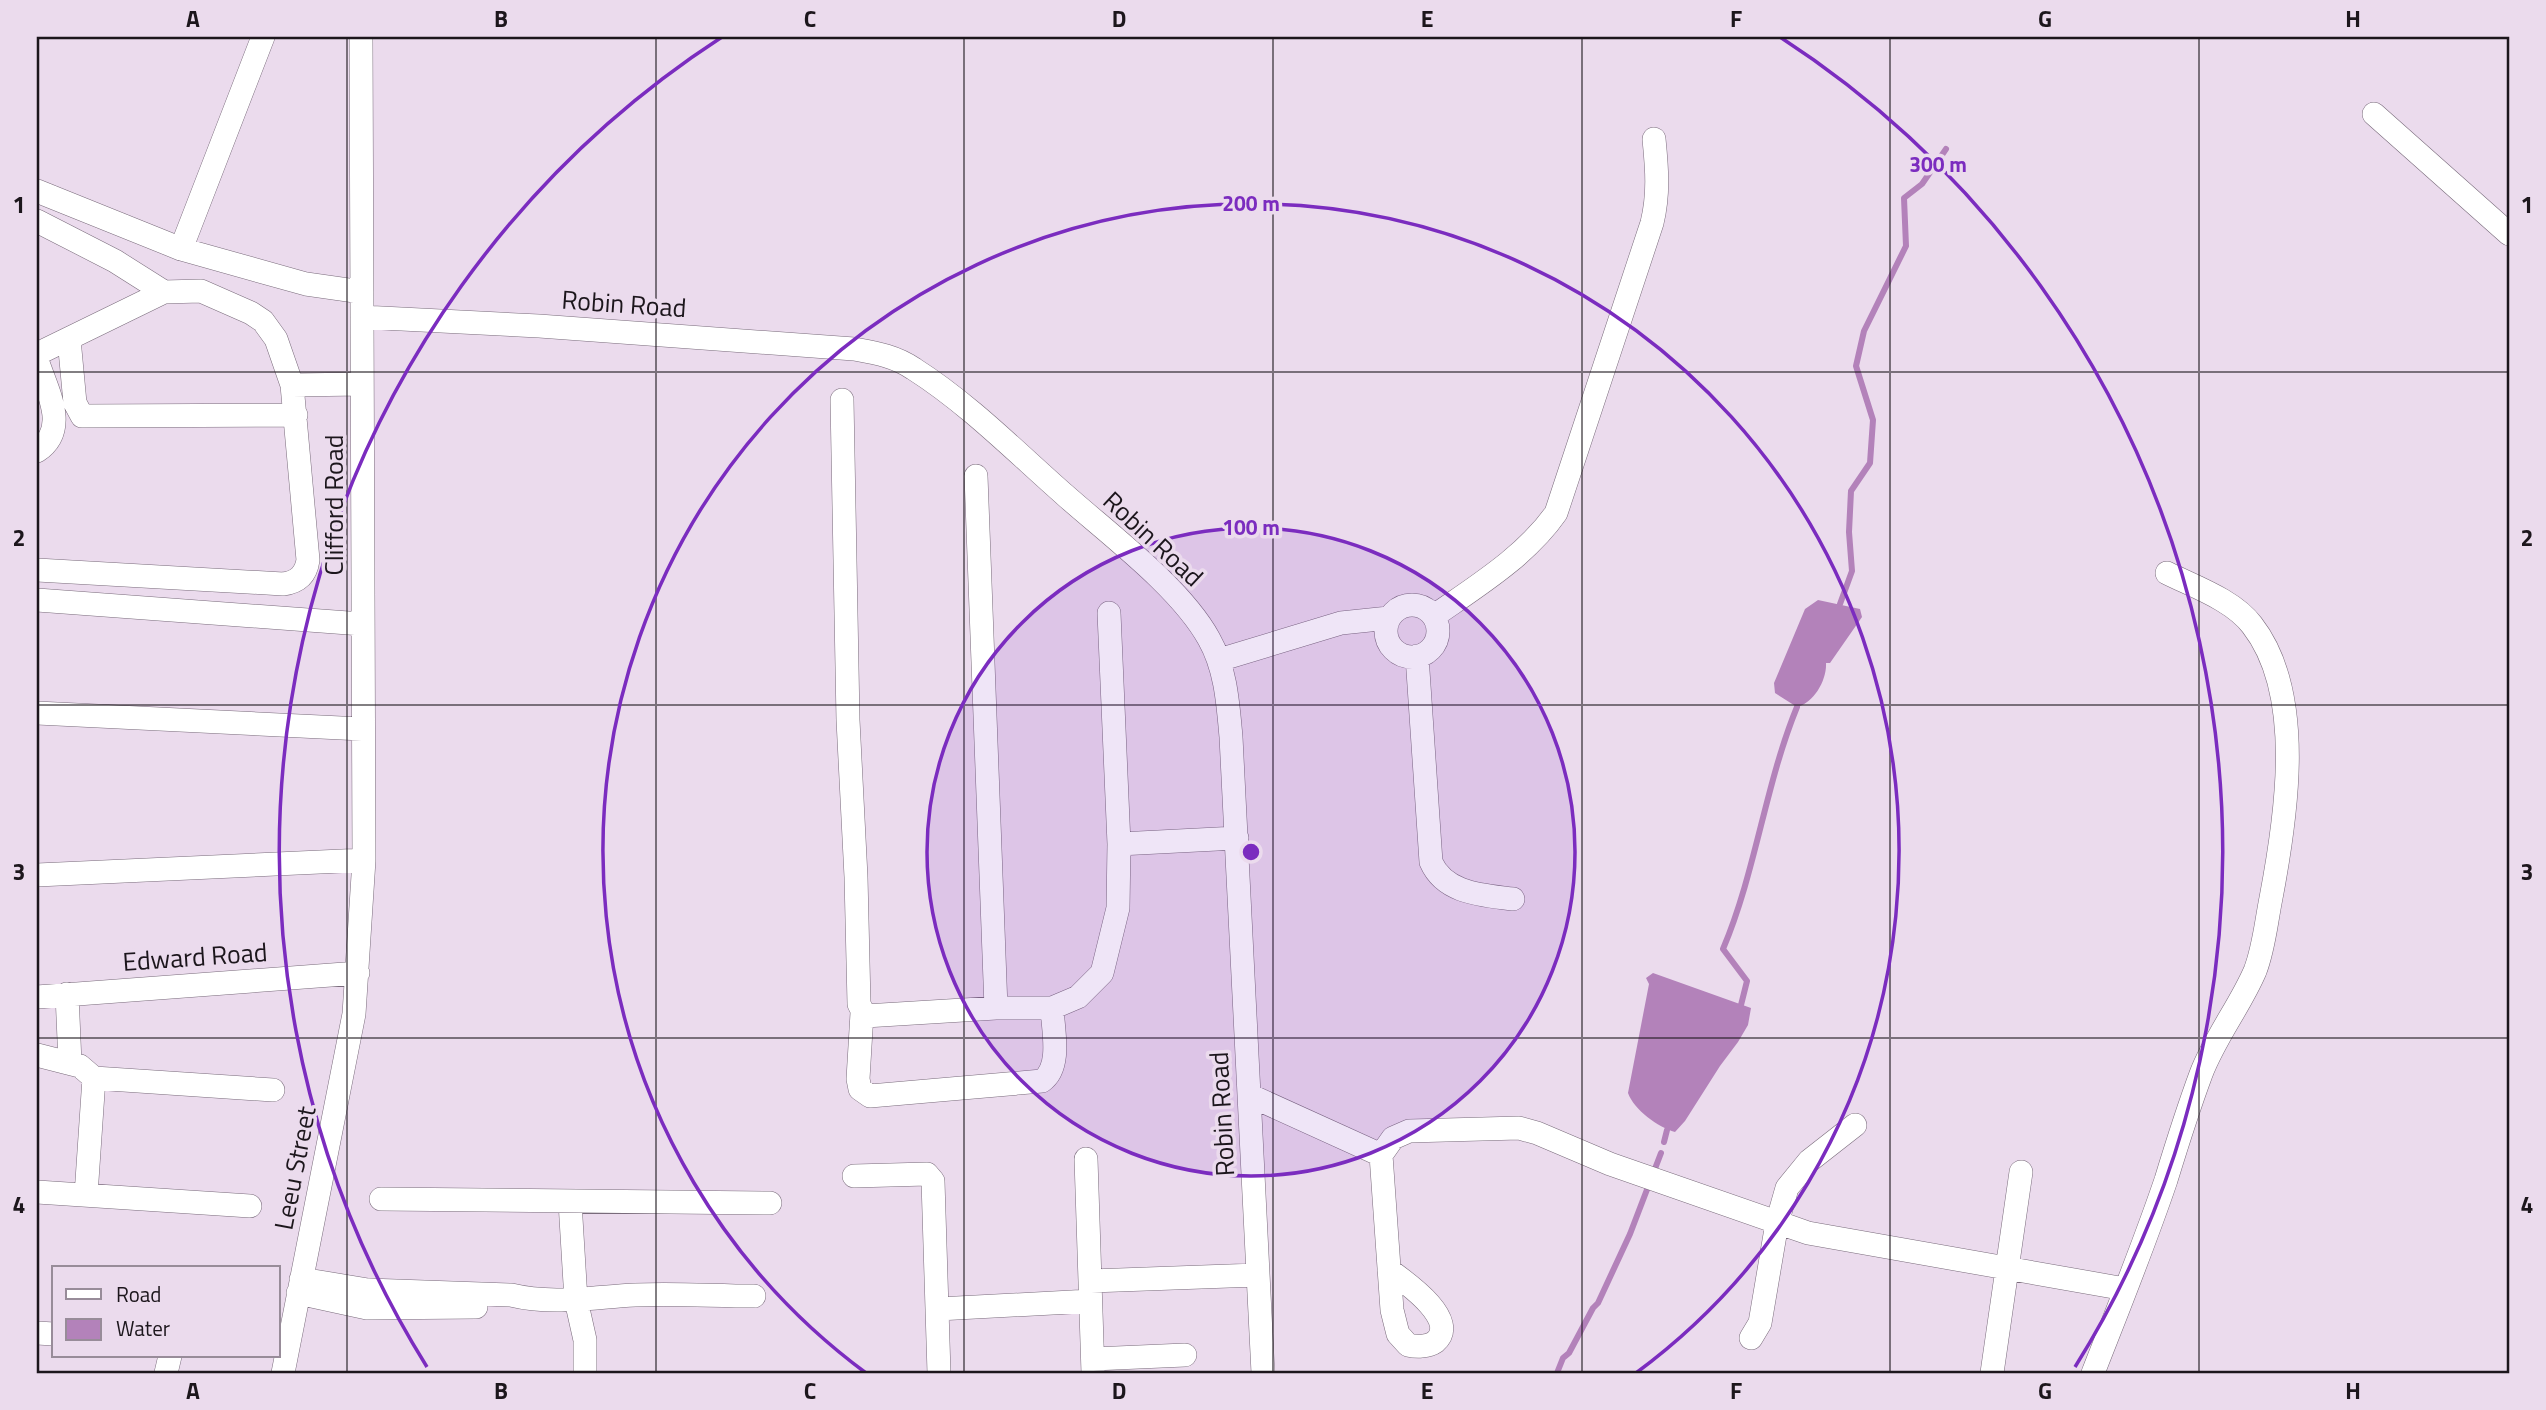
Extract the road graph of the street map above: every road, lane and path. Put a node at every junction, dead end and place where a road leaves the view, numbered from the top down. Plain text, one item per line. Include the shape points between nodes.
1 (263, 37) edge
2 (361, 37) edge
3 (2374, 114) dead end
4 (1654, 139) dead end
5 (37, 191) edge
6 (44, 231) edge
7 (2509, 234) edge
8 (181, 249) junction
9 (164, 292) junction
10 (362, 292) junction
11 (362, 317) junction
12 (69, 340) junction
13 (37, 354) edge
14 (37, 360) edge
15 (362, 384) junction
16 (292, 385) junction
17 (842, 400) dead end
18 (296, 415) junction
19 (37, 451) edge
20 (976, 476) dead end
21 (37, 570) edge
22 (2167, 573) dead end
23 (37, 600) edge
24 (1109, 613) dead end
25 (1434, 616) junction
26 (1389, 618) junction
27 (362, 624) junction
28 (1417, 656) junction
29 (1219, 660) junction
30 (37, 713) edge
31 (362, 729) junction
32 (1237, 838) junction
33 (1119, 844) junction
34 (363, 860) junction
35 (37, 875) edge
36 (1513, 899) dead end
37 (358, 973) junction
38 (67, 994) junction
39 (37, 997) edge
40 (996, 1008) junction
41 (1052, 1008) junction
42 (862, 1013) junction
43 (37, 1055) edge
44 (70, 1063) junction
45 (94, 1078) junction
46 (273, 1090) dead end
47 (1249, 1095) junction
48 (1855, 1125) dead end
49 (1381, 1155) junction
50 (1086, 1159) dead end
51 (2021, 1172) dead end
52 (854, 1176) dead end
53 (37, 1192) edge
54 (86, 1195) junction
55 (381, 1199) dead end
56 (570, 1202) junction
57 (770, 1203) dead end
58 (250, 1206) dead end
59 (1777, 1223) junction
60 (2006, 1268) junction
61 (1389, 1270) dead end
62 (1257, 1276) junction
63 (300, 1286) junction
64 (2125, 1289) junction
65 (1091, 1291) junction
66 (754, 1296) dead end
67 (576, 1300) junction
68 (938, 1309) junction
69 (1751, 1338) dead end
70 (1185, 1354) dead end
71 (1093, 1366) edge
72 (283, 1373) edge
73 (585, 1373) edge
74 (939, 1373) edge
75 (1263, 1373) edge
76 (1992, 1373) edge
77 (2093, 1373) edge

1 - 8 street
2 - 10 street, Clifford Road
3 - 7 street
4 - 25 street via 1658,199 1652,223 1556,513 1526,547
5 - 8 street
6 - 9 street via 115,261
8 - 10 street via 306,284
9 - 12 street
9 - 16 street via 201,291 260,318 276,339
10 - 11 street, Clifford Road
11 - 15 street, Clifford Road
11 - 29 street, Robin Road via 539,326 886,355 915,369 977,417 1133,555 1196,619
12 - 13 street
12 - 18 street via 75,403 82,416
14 - 19 street via 55,423 51,439
15 - 16 street
15 - 27 street, Clifford Road
16 - 18 street
17 - 42 street via 848,720
18 - 21 street via 308,560 298,579 283,584
20 - 40 street
22 - 64 street via 2242,613 2258,633 2277,676 2283,704 2287,788 2262,950 2200,1075
23 - 27 street
24 - 33 street
25 - 26 street via 1422,607 1407,605
25 - 28 street via 1436,640
26 - 28 street via 1386,628 1391,646 1398,653
26 - 29 street via 1341,623
27 - 31 street, Clifford Road
28 - 36 street via 1431,862 1441,878 1456,887
29 - 32 street, Robin Road via 1226,686
30 - 31 street
31 - 34 street, Clifford Road
32 - 33 street
32 - 47 street, Robin Road
33 - 41 street via 1118,908 1102,973 1078,997
34 - 35 street
34 - 37 street, Clifford Road
37 - 38 street, Edward Road
37 - 63 street, Leeu Street via 354,1014
38 - 39 street, Edward Road
38 - 44 street
40 - 41 street
40 - 42 street via 885,1016
41 - 42 street via 1054,1064 1042,1081 870,1096 860,1089 858,1079
43 - 44 street
44 - 45 street
45 - 46 street
45 - 54 street
47 - 49 street
47 - 62 street, Robin Road
48 - 59 street via 1809,1161 1787,1188
49 - 59 street via 1393,1138 1409,1131 1509,1128 1537,1133
49 - 61 street
50 - 65 street
51 - 60 street
52 - 68 street via 931,1177
53 - 54 street
54 - 58 street
55 - 56 street
56 - 57 street
56 - 67 street
59 - 60 street via 1808,1233
59 - 69 street via 1760,1323
60 - 64 street
60 - 76 street
62 - 65 street
62 - 75 street, Robin Road
63 - 67 street via 367,1308 494,1307 531,1300
63 - 72 street, Leeu Street
64 - 77 street
65 - 68 street
65 - 71 street
66 - 67 street via 637,1295
67 - 73 street via 585,1340
68 - 74 street
70 - 71 street

